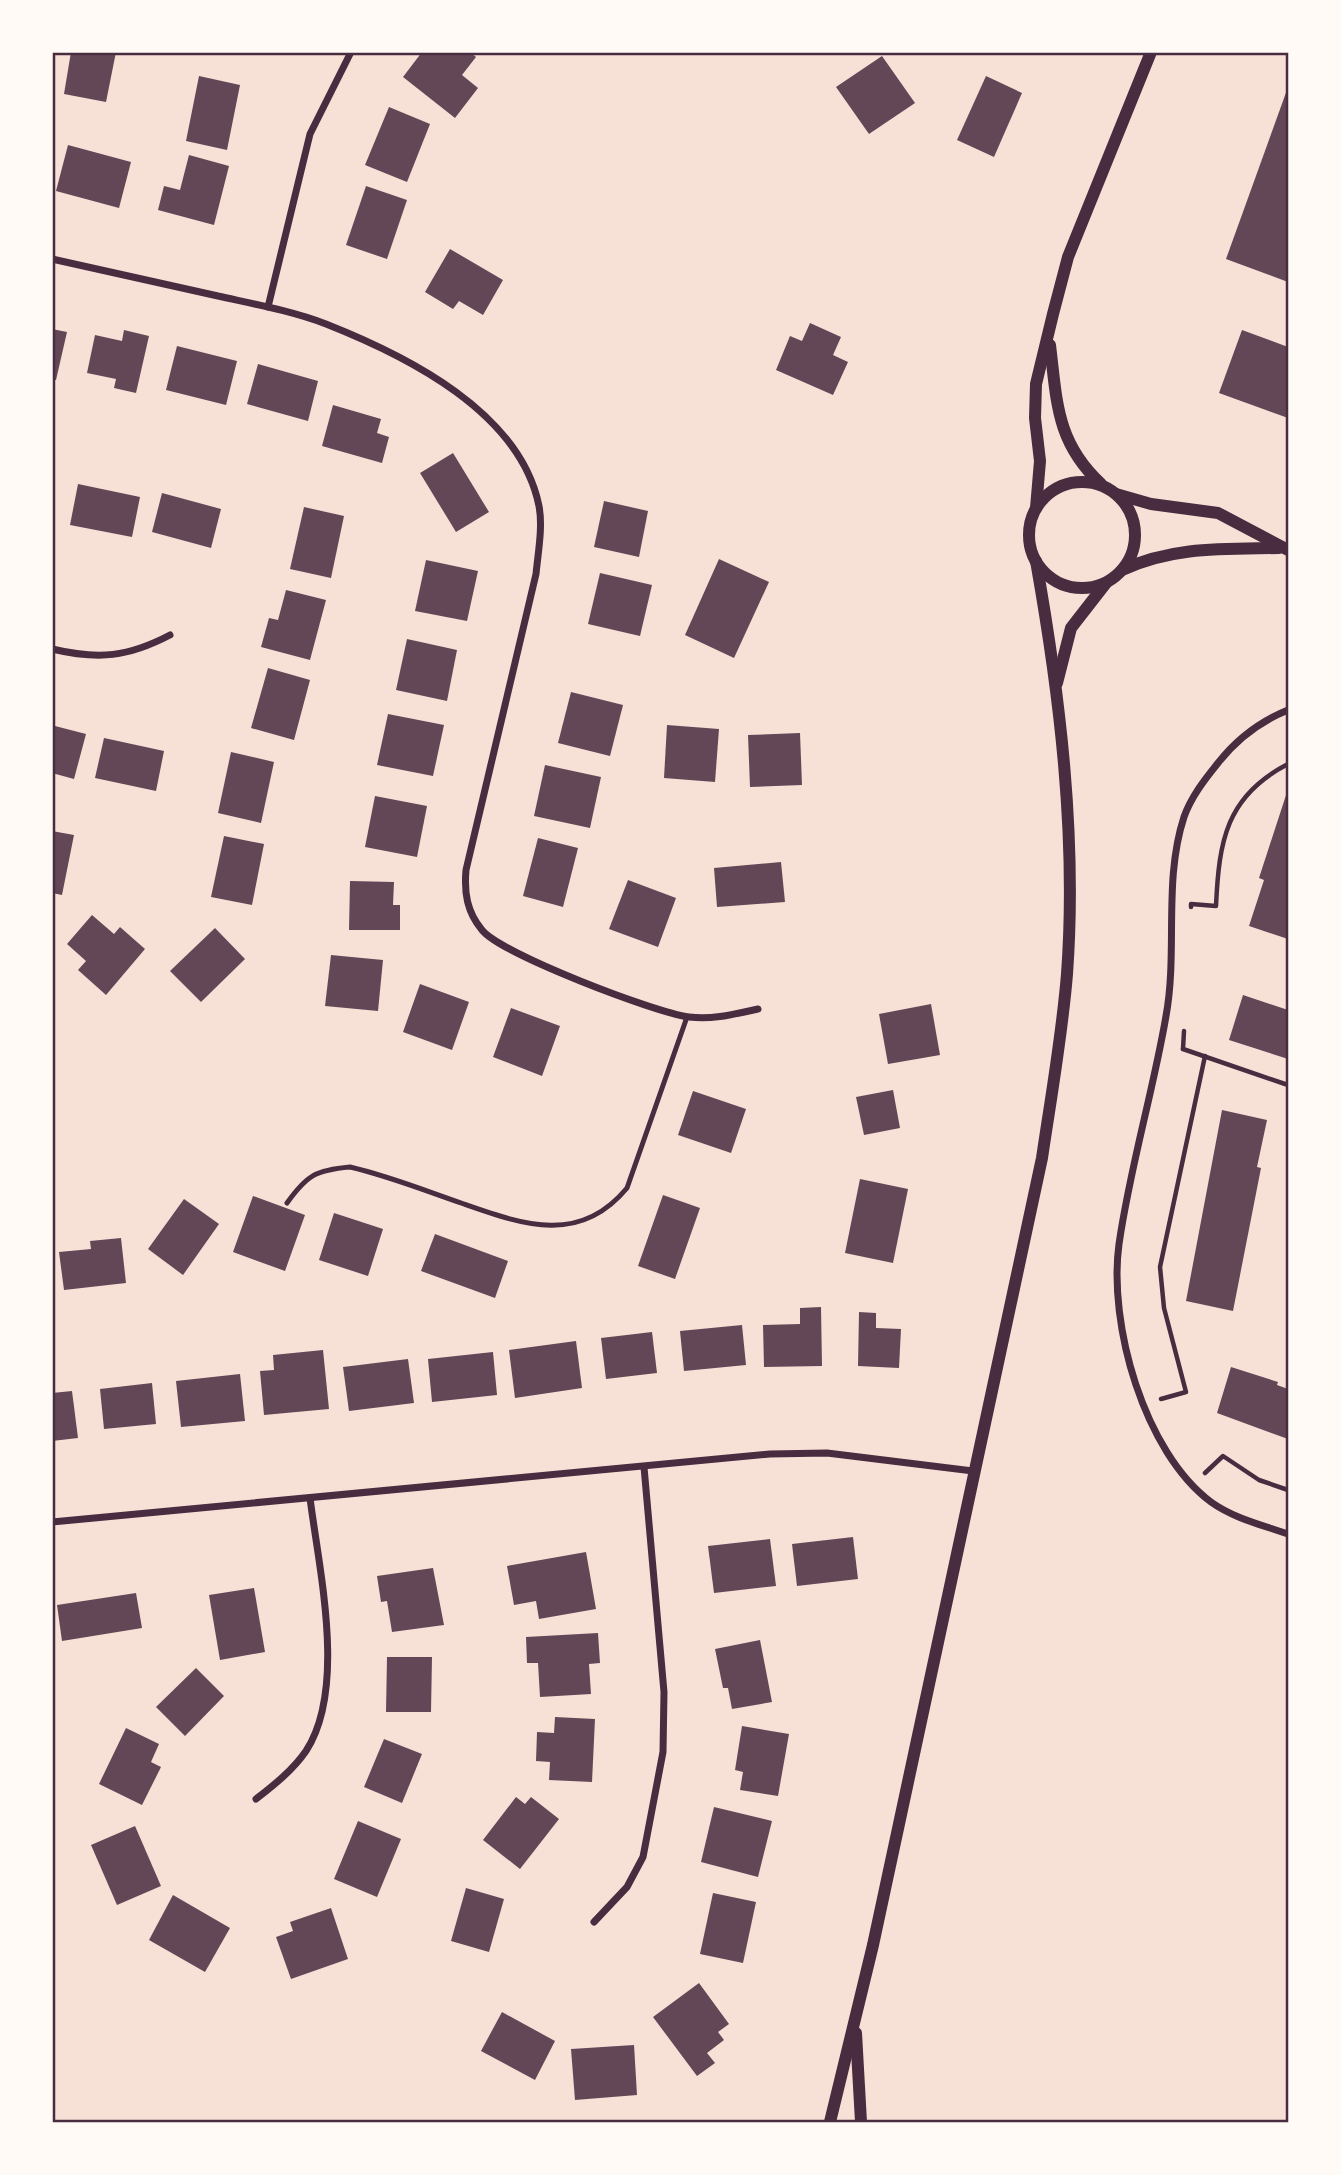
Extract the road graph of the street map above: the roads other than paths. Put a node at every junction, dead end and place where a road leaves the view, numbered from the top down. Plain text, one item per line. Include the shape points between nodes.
1 (351, 52) edge
2 (1151, 52) edge
3 (52, 259) edge
4 (268, 307) junction
5 (1049, 338) junction
6 (1102, 486) junction
7 (1116, 494) junction
8 (1036, 508) junction
9 (1286, 549) edge
10 (1036, 561) junction
11 (1122, 570) junction
12 (1106, 583) junction
13 (170, 635) dead end
14 (52, 649) edge
15 (1056, 687) junction
16 (1289, 710) edge
17 (758, 1009) dead end
18 (687, 1017) junction
19 (287, 1203) dead end
20 (644, 1467) junction
21 (973, 1471) junction
22 (310, 1498) junction
23 (52, 1522) edge
24 (1289, 1534) edge
25 (256, 1799) dead end
26 (594, 1922) dead end
27 (856, 2018) junction
28 (830, 2123) edge
29 (862, 2123) edge

1 - 4 street via 310,134
2 - 5 street via 1068,257
3 - 4 street
4 - 18 street via 324,324 382,350 481,409 508,439 526,469 539,506 536,574 464,892 482,930 496,943 648,1006
5 - 6 street via 1064,436 1073,454
5 - 8 street via 1036,384 1040,461
6 - 7 street
6 - 8 street via 1085,482 1066,485
7 - 9 street via 1218,513
7 - 11 street via 1129,510 1135,530 1134,547
8 - 10 street via 1030,526
9 - 11 street via 1189,550
10 - 12 street via 1047,575 1068,586
10 - 15 street
11 - 12 street
12 - 15 street via 1071,628
13 - 14 street via 140,650 106,656
15 - 21 street via 1068,832 1067,974 1042,1158
16 - 24 street via 1252,730 1225,754 1185,815 1173,880 1168,1006 1119,1244 1117,1285 1145,1415 1163,1451 1189,1484 1213,1503
17 - 18 street via 713,1019
18 - 19 lane via 627,1188 612,1206 589,1219 564,1225 519,1223 350,1167 325,1169 303,1180
20 - 21 street via 827,1453
20 - 22 street
20 - 26 street via 664,1692 663,1752 643,1857 627,1887
21 - 27 street
22 - 23 street
22 - 25 street via 328,1649 327,1690 306,1750
27 - 28 street
27 - 29 street

